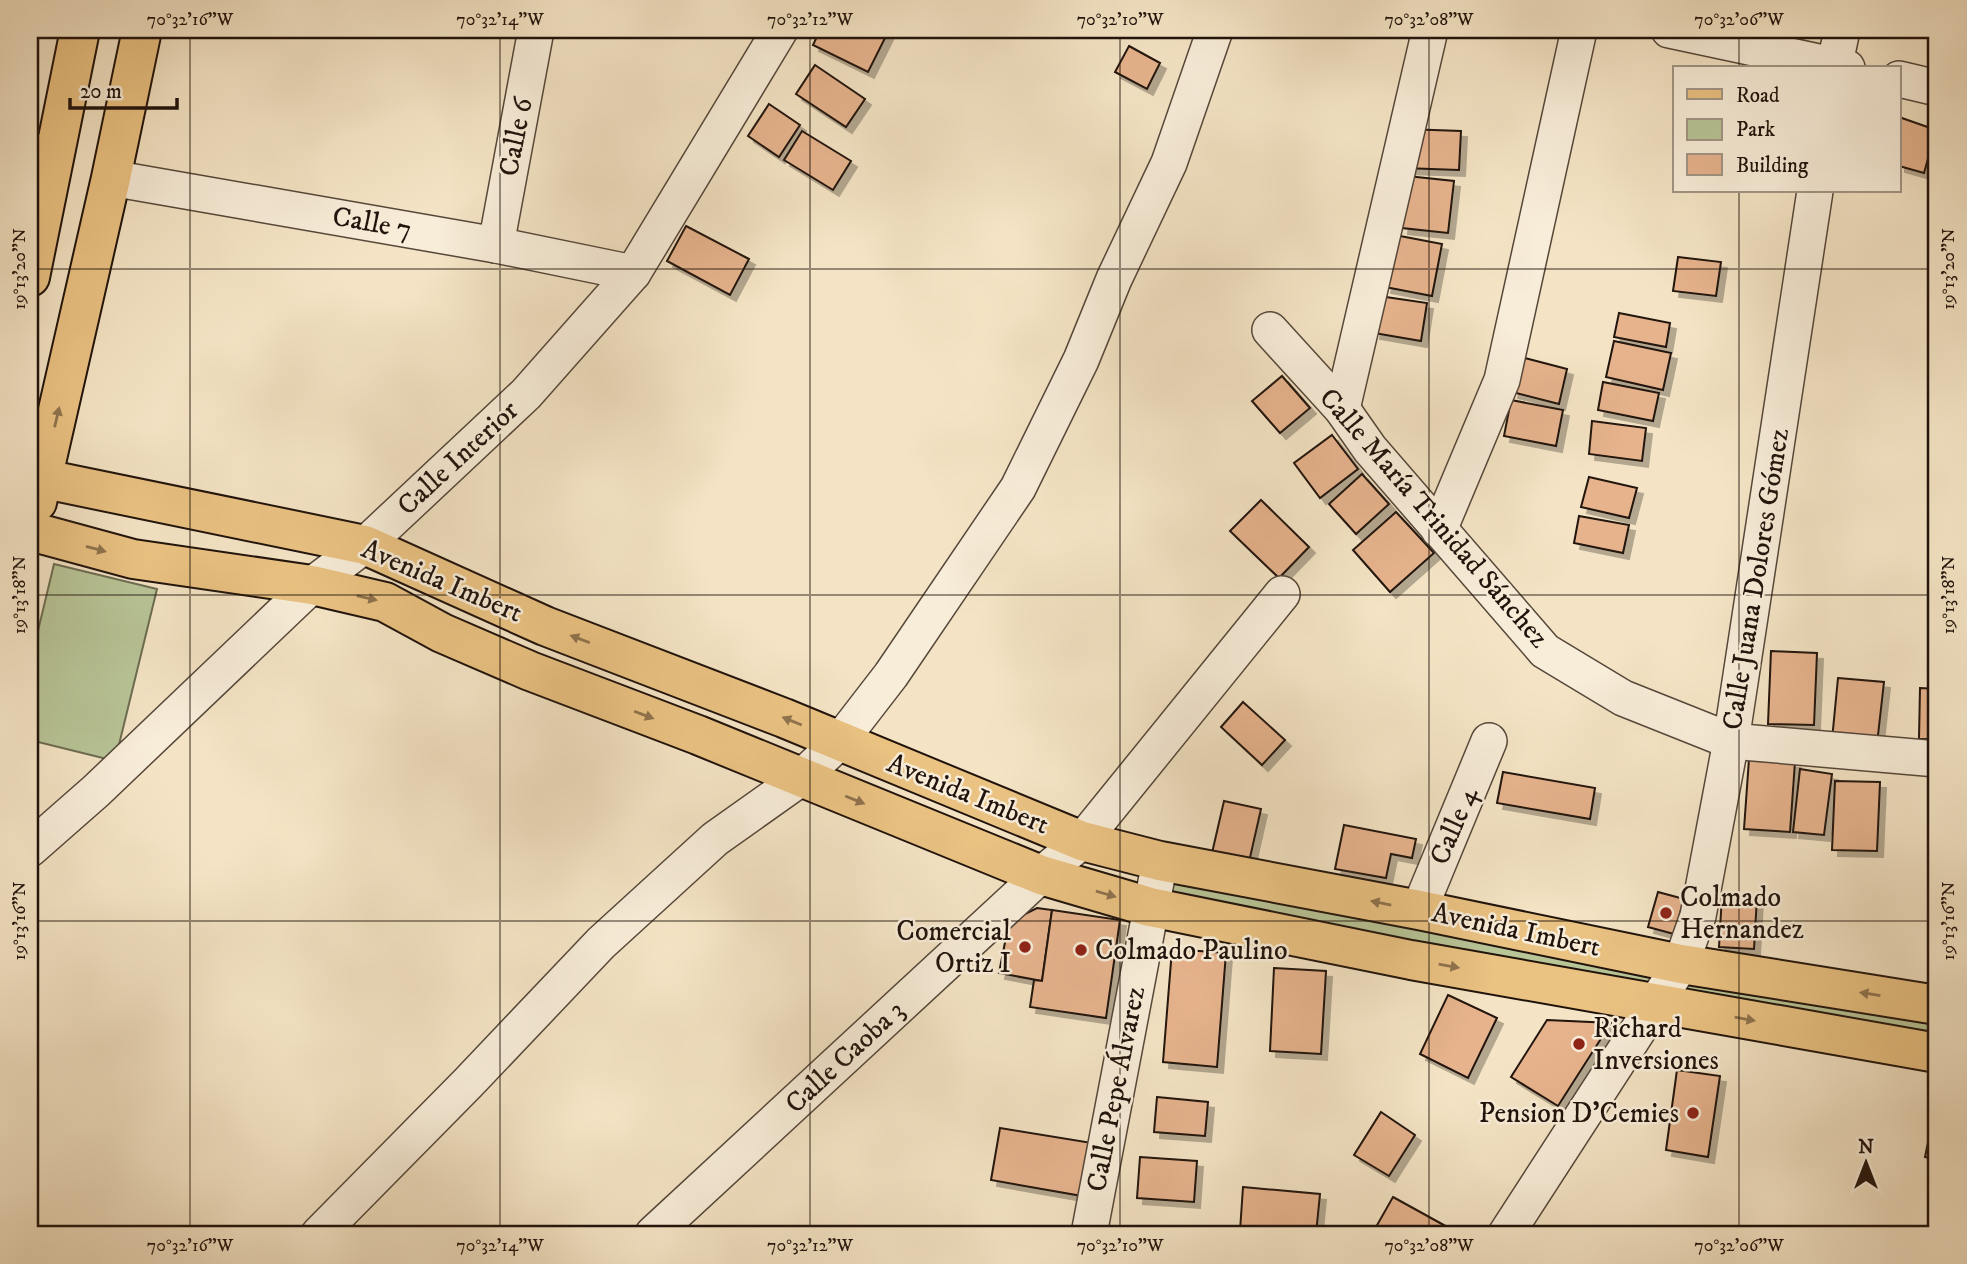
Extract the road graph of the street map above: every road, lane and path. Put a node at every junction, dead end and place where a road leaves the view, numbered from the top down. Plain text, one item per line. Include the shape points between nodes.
1 (80, 30) edge
2 (142, 30) edge
3 (536, 30) edge
4 (780, 30) edge
5 (1215, 30) edge
6 (1430, 30) edge
7 (1579, 30) edge
8 (1669, 30) edge
9 (1842, 30) edge
10 (1833, 66) edge
11 (1838, 66) edge
12 (1900, 79) edge
13 (1937, 88) edge
14 (42, 154) edge
15 (111, 178) junction
16 (1815, 192) edge
17 (496, 245) junction
18 (30, 273) edge
19 (633, 274) junction
20 (1270, 330) dead end
21 (1342, 409) junction
22 (36, 477) edge
23 (1439, 530) junction
24 (30, 532) edge
25 (365, 545) junction
26 (312, 584) junction
27 (1282, 594) dead end
28 (840, 741) junction
29 (1489, 741) dead end
30 (1731, 741) junction
31 (1937, 758) edge
32 (801, 778) junction
33 (1082, 841) junction
34 (30, 849) edge
35 (1160, 861) junction
36 (1041, 875) junction
37 (1150, 907) junction
38 (1419, 910) junction
39 (1681, 964) junction
40 (1654, 1003) junction
41 (1937, 1005) edge
42 (1937, 1053) edge
43 (319, 1234) edge
44 (653, 1234) edge
45 (1089, 1234) edge
46 (1506, 1234) edge

1 - 14 main road
2 - 15 main road
3 - 17 street, Calle 6
4 - 19 street, Calle Interior
5 - 28 street via 1169,163 1018,488 898,665
6 - 21 street
7 - 23 street via 1502,380
8 - 10 street
9 - 11 street
12 - 13 street
14 - 18 main road
15 - 17 street, Calle 7
22 -> 15 main road
16 - 30 street, Calle Juana Dolores Gómez
17 - 19 street, Calle 7
19 - 25 street, Calle Interior via 526,394
20 - 21 street, Calle María Trinidad Sánchez
21 - 23 street, Calle María Trinidad Sánchez
22 - 24 main road
22 - 25 main road, Avenida Imbert
23 - 30 street, Calle María Trinidad Sánchez via 1545,651 1623,698
24 -> 26 main road, Avenida Imbert via 133,559
25 - 26 street, Calle Interior
28 -> 25 main road, Avenida Imbert via 545,626
26 -> 32 main road, Avenida Imbert via 385,602 530,671
26 - 34 street, Calle Interior
27 - 33 street, Calle Caoba 3
28 - 32 street
28 - 33 main road, Avenida Imbert
29 - 38 street, Calle 4
30 - 31 street, Calle María Trinidad Sánchez
30 - 39 street, Calle Juana Dolores Gómez via 1698,916
32 -> 36 main road, Avenida Imbert
32 - 43 street via 715,839 601,943
33 - 35 main road, Avenida Imbert
33 - 36 street, Calle Caoba 3
35 - 37 street, Calle Pepe Álvarez
38 -> 35 main road, Avenida Imbert
36 -> 37 main road, Avenida Imbert
36 - 44 street, Calle Caoba 3
37 -> 40 main road, Avenida Imbert
37 - 45 street, Calle Pepe Álvarez
38 - 39 main road, Avenida Imbert
39 - 40 street, Calle Juana Dolores Gómez
41 -> 39 main road, Avenida Imbert
40 -> 42 main road, Avenida Imbert
40 - 46 street, Calle Juana Dolores Gómez

